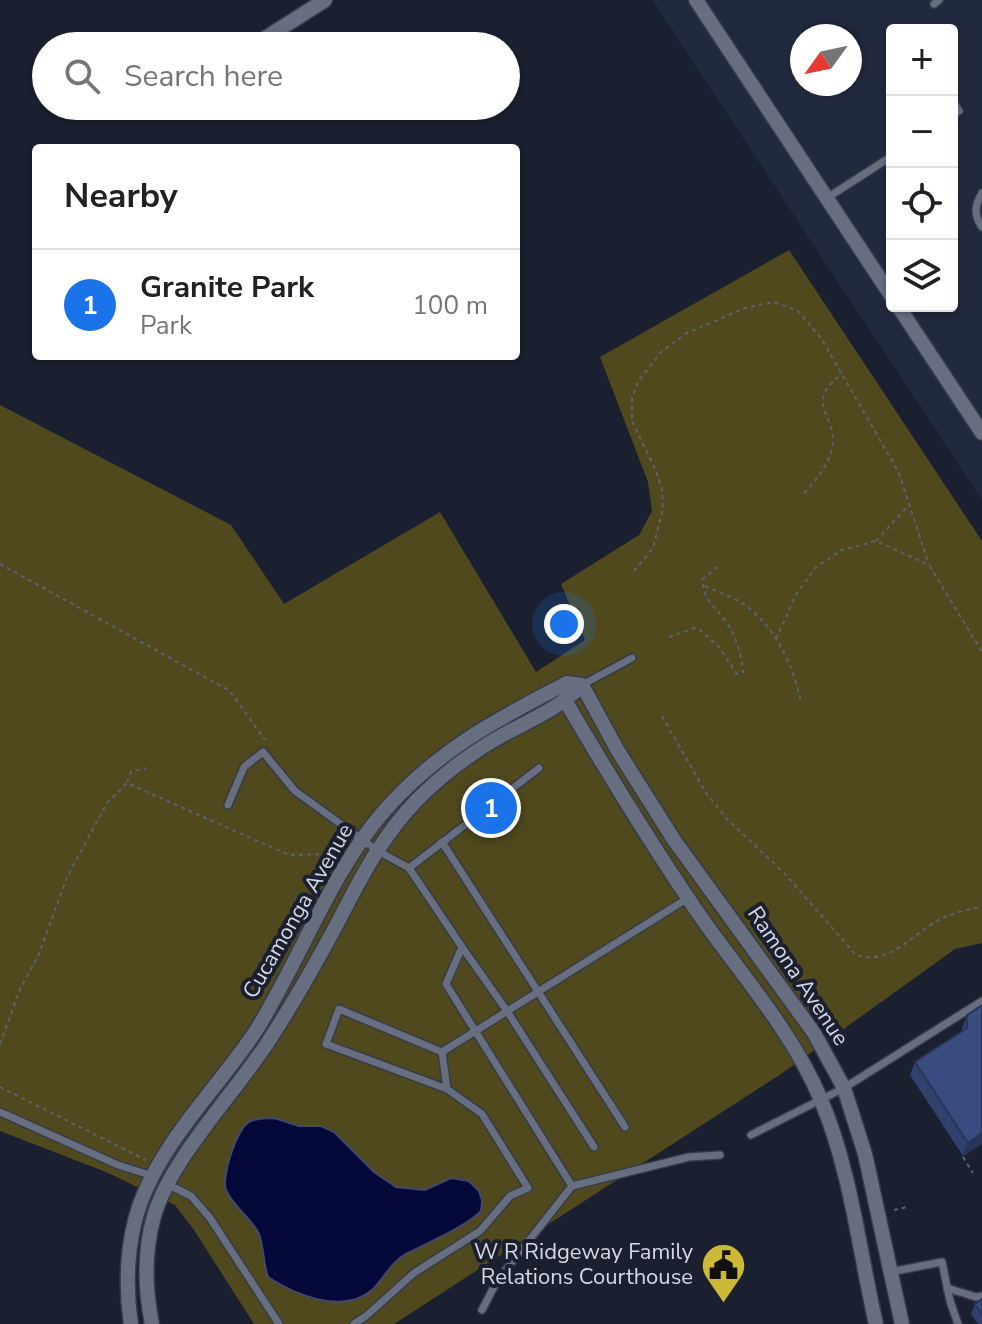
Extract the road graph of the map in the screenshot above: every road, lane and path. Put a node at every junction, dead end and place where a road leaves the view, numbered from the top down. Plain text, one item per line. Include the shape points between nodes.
1 (325, 0) edge
2 (696, 0) edge
3 (275, 32) edge
4 (886, 160) edge
5 (982, 193) edge
6 (827, 198) junction
7 (982, 227) edge
8 (886, 288) edge
9 (902, 312) edge
10 (842, 373) junction
11 (982, 433) edge
12 (804, 493) dead end
13 (910, 504) junction
14 (876, 541) junction
15 (0, 564) edge
16 (720, 565) dead end
17 (929, 565) junction
18 (634, 571) dead end
19 (703, 584) junction
20 (669, 637) dead end
21 (776, 639) junction
22 (982, 652) edge
23 (632, 658) dead end
24 (575, 684) junction
25 (566, 702) junction
26 (801, 702) dead end
27 (662, 716) dead end
28 (271, 748) dead end
29 (146, 768) dead end
30 (539, 768) dead end
31 (127, 783) junction
32 (228, 805) dead end
33 (362, 839) junction
34 (442, 842) junction
35 (378, 851) junction
36 (337, 854) dead end
37 (409, 868) junction
38 (688, 898) junction
39 (982, 907) edge
40 (462, 947) junction
41 (539, 991) junction
42 (982, 1001) edge
43 (507, 1011) junction
44 (475, 1032) junction
45 (0, 1044) edge
46 (442, 1052) junction
47 (0, 1087) edge
48 (844, 1088) junction
49 (447, 1089) junction
50 (821, 1100) junction
51 (0, 1112) edge
52 (625, 1127) dead end
53 (751, 1135) dead end
54 (594, 1147) dead end
55 (720, 1155) dead end
56 (963, 1156) dead end
57 (147, 1160) dead end
58 (973, 1173) dead end
59 (152, 1176) junction
60 (168, 1184) junction
61 (572, 1186) junction
62 (907, 1207) dead end
63 (894, 1210) dead end
64 (890, 1272) junction
65 (947, 1288) junction
66 (982, 1296) edge
67 (482, 1310) dead end
68 (131, 1324) edge
69 (152, 1324) edge
70 (279, 1324) edge
71 (354, 1324) edge
72 (876, 1324) edge
73 (902, 1324) edge
74 (958, 1324) edge

1 - 3 street
2 - 6 street
4 - 6 lane
5 - 7 lane via 975,210
6 - 8 street
9 - 11 street
10 - 12 path via 823,399 833,436 831,453
10 - 13 path via 899,473
10 - 18 path via 809,321 774,302 745,308 687,333 661,352 632,397 632,421 656,471 663,509 653,548
13 - 14 path
13 - 17 path
14 - 17 path
14 - 21 path via 842,550 816,567
15 - 28 path via 230,691
16 - 19 path
17 - 22 path
19 - 20 path via 705,596 733,633 743,672 735,671 699,629
19 - 21 path via 742,603
21 - 26 path via 794,672
23 - 24 lane
24 - 25 street, Cucamonga Avenue
24 - 33 street, Cucamonga Avenue via 463,739 410,784
24 - 48 street, Ramona Avenue via 674,840 814,1033
25 - 35 street, Cucamonga Avenue via 447,772 397,821
25 - 38 street, Ramona Avenue
27 - 39 path via 706,793 855,954 887,954 937,921
29 - 31 path via 131,772
30 - 34 lane
31 - 36 path via 289,855
31 - 45 path via 107,803 67,877
32 - 33 lane via 244,767 263,752 295,791
33 - 35 lane
33 - 59 street, Cucamonga Avenue via 256,1030
34 - 37 lane
34 - 41 lane
35 - 37 lane
35 - 60 street, Cucamonga Avenue via 276,1031
37 - 40 lane
38 - 41 lane
38 - 50 street, Ramona Avenue via 793,1046
40 - 43 lane
40 - 44 lane via 446,984
41 - 43 lane
41 - 52 lane
42 - 48 lane
43 - 44 lane
43 - 54 lane
44 - 46 lane
44 - 61 lane
46 - 49 lane
46 - 49 lane via 339,1009 326,1044
47 - 57 path
48 - 50 lane
48 - 64 street, Ramona Avenue via 865,1154
49 - 71 lane via 482,1114 528,1188 510,1196 480,1231 414,1273
50 - 53 lane
50 - 72 street, Ramona Avenue via 842,1160
51 - 59 lane
55 - 61 lane via 689,1157
56 - 58 path
59 - 60 lane
59 - 68 street, Cucamonga Avenue via 132,1237
60 - 69 street, Cucamonga Avenue via 154,1215 147,1258
60 - 70 lane via 191,1196 210,1218
61 - 67 lane via 497,1281
62 - 63 path
64 - 65 lane via 942,1262
64 - 73 street, Ramona Avenue
65 - 66 lane
65 - 74 lane

